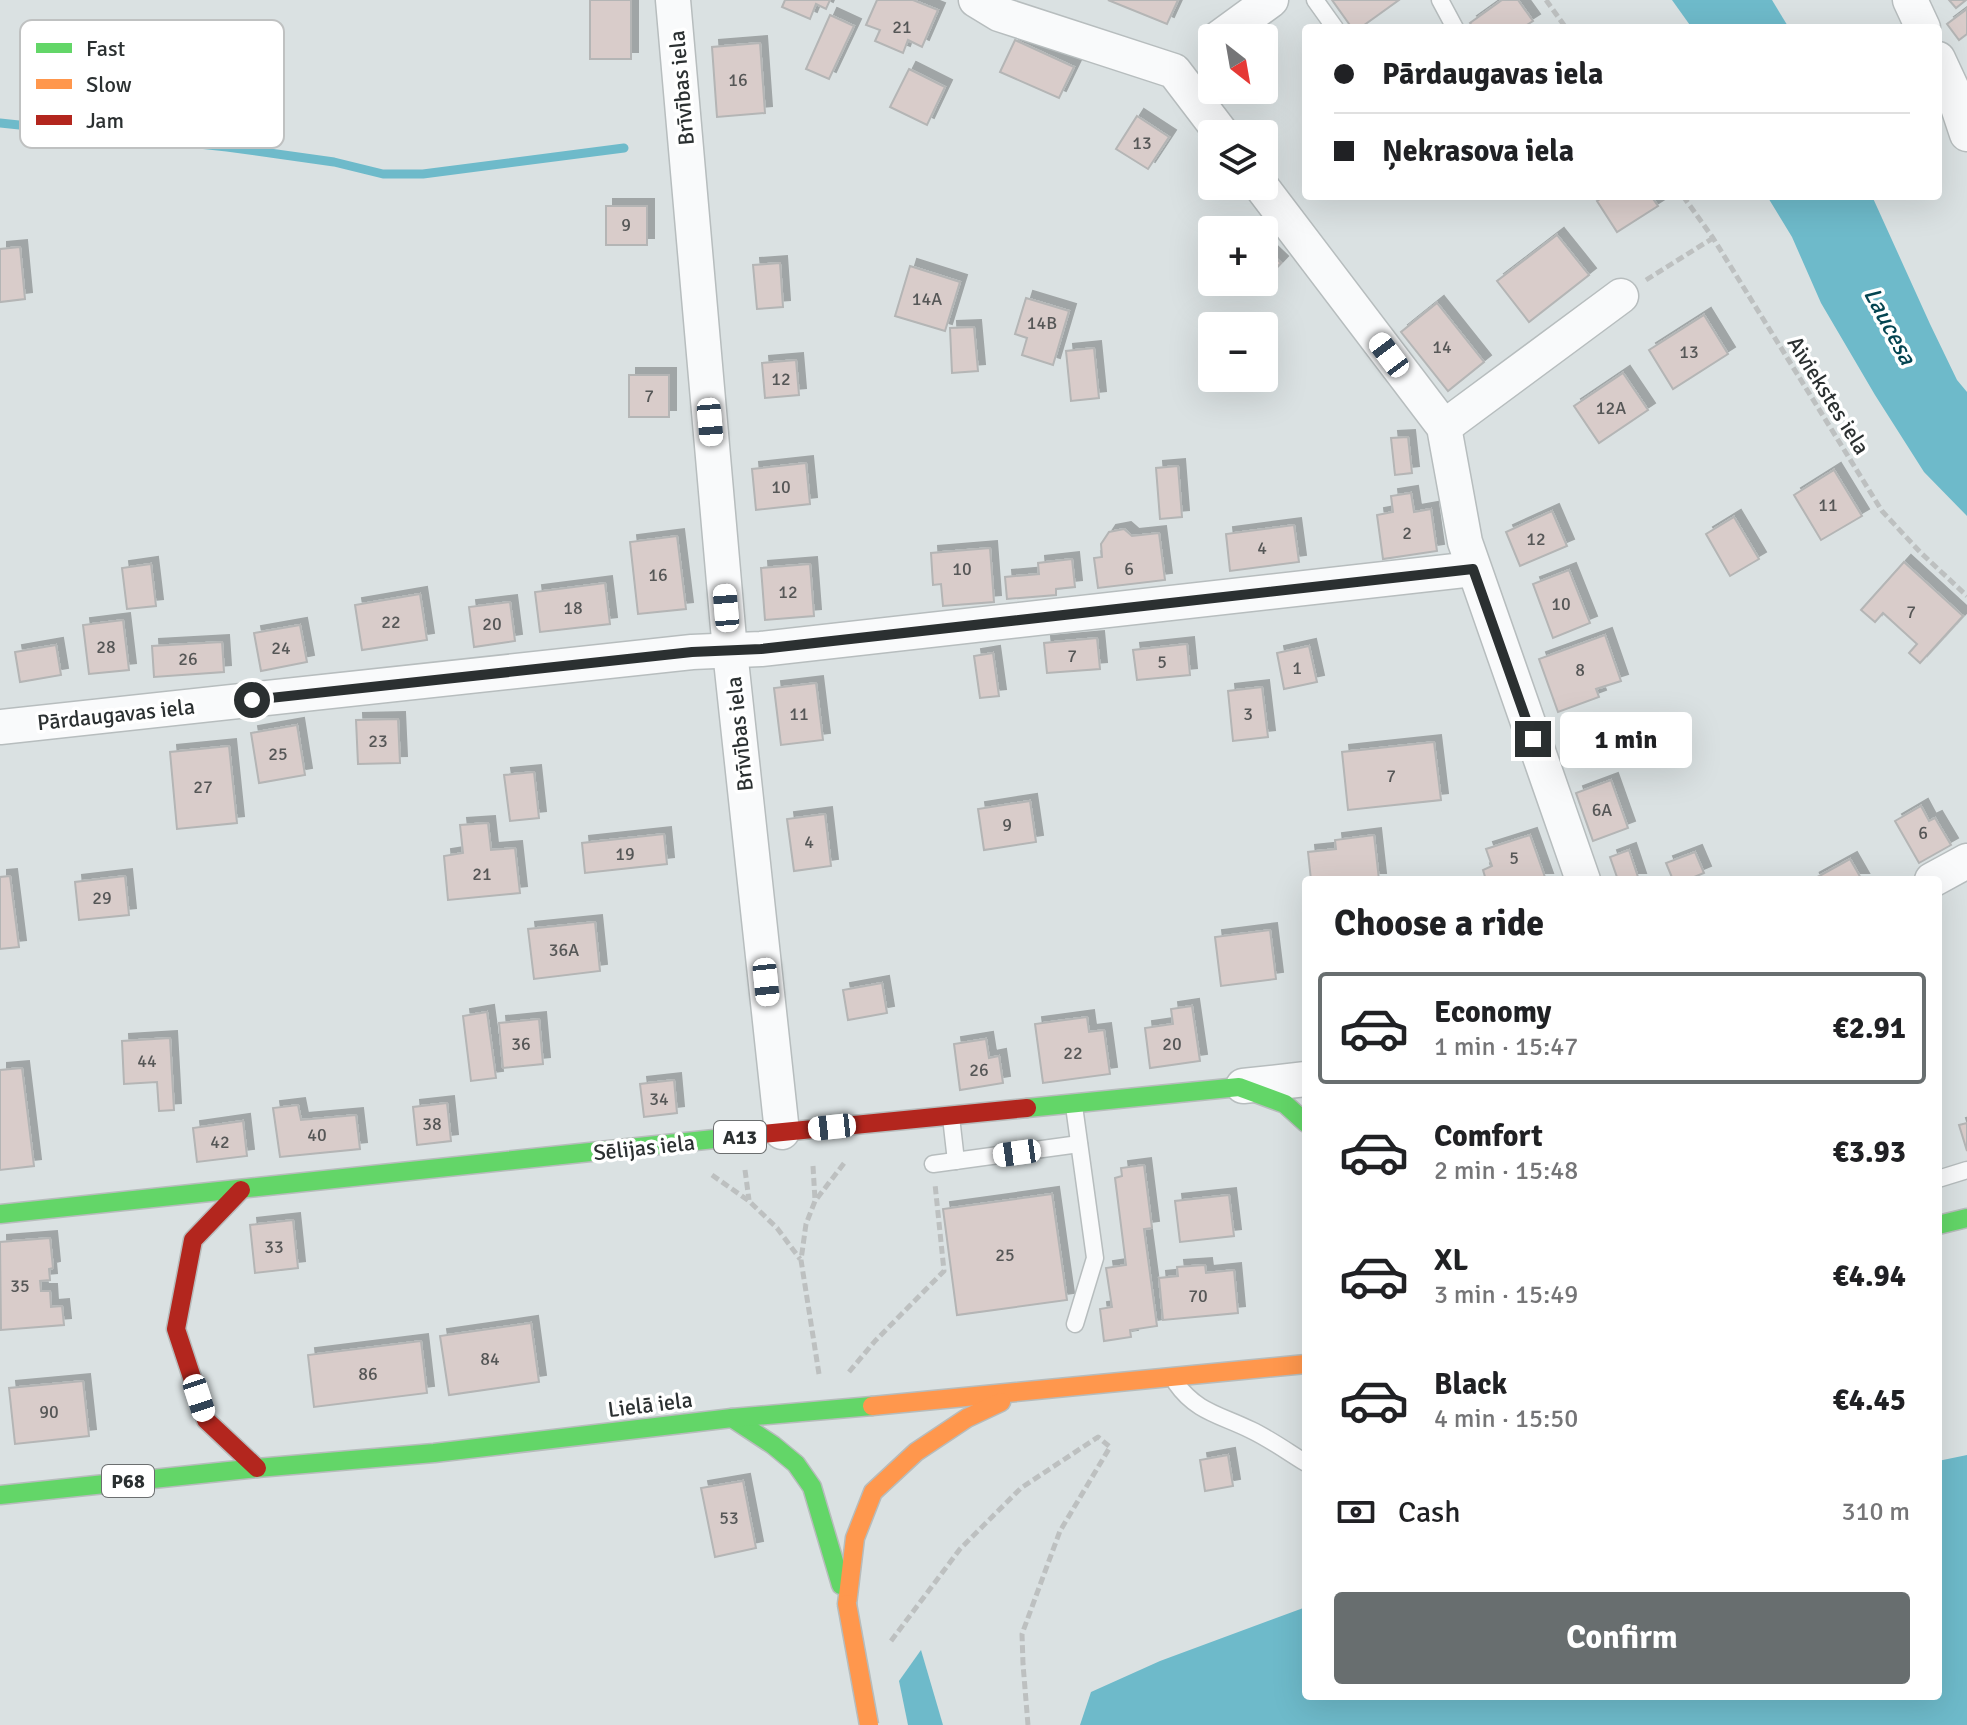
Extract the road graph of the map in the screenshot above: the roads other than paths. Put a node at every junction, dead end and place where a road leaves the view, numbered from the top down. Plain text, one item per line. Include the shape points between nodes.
1 (673, 0) edge
2 (976, 0) edge
3 (1271, 0) edge
4 (1315, 0) edge
5 (1440, 0) edge
6 (1910, 0) edge
7 (1238, 24) edge
8 (1332, 24) edge
9 (1453, 24) edge
10 (1921, 24) edge
11 (1198, 53) edge
12 (1942, 68) edge
13 (1174, 71) junction
14 (1211, 120) edge
15 (1967, 134) edge
16 (1272, 200) edge
17 (1621, 296) road end
18 (1444, 427) junction
19 (1473, 569) junction
20 (730, 651) junction
21 (0, 727) edge
22 (1967, 861) edge
23 (1582, 876) edge
24 (1939, 876) edge
25 (1302, 1079) edge
26 (1239, 1087) junction
27 (1073, 1103) junction
28 (950, 1115) junction
29 (1302, 1119) edge
30 (782, 1132) junction
31 (1079, 1144) junction
32 (956, 1161) junction
33 (933, 1164) road end
34 (1967, 1170) edge
35 (1942, 1178) edge
36 (241, 1190) junction
37 (0, 1214) edge
38 (1967, 1218) edge
39 (1942, 1224) edge
40 (1075, 1324) dead end
41 (1287, 1351) dead end
42 (1302, 1365) edge
43 (1268, 1369) junction
44 (1173, 1378) junction
45 (1023, 1392) junction
46 (732, 1418) junction
47 (1302, 1461) edge
48 (257, 1468) junction
49 (0, 1495) edge
50 (847, 1604) junction
51 (869, 1725) edge

1 - 20 street, Brīvības iela
2 - 13 street via 999,14
3 - 7 street
4 - 8 lane
5 - 9 lane
6 - 10 street
11 - 13 street
12 - 15 street
13 - 14 street
16 - 18 street
17 - 18 street
18 - 19 street
19 - 20 street, Pārdaugavas iela
19 - 23 street
20 - 21 street, Pārdaugavas iela
20 - 30 street, Brīvības iela
22 - 24 street
25 - 26 street, Sēlijas iela
26 - 27 main road, Sēlijas iela / A13
26 - 29 main road, Sēlijas iela / A13 via 1285,1104
27 - 28 main road, Sēlijas iela / A13
27 - 31 lane
28 - 30 main road, Sēlijas iela / A13
28 - 32 lane
30 - 36 main road, Sēlijas iela / A13
31 - 32 lane
31 - 40 lane via 1095,1258
32 - 33 lane
34 - 35 lane
36 - 37 main road, Sēlijas iela
36 - 48 main road via 193,1240 176,1329 206,1420
38 - 39 main road
41 - 43 main road
42 - 43 main road, Lielā iela
43 - 44 main road, Lielā iela
44 - 45 main road, Lielā iela
44 - 47 lane via 1205,1411 1252,1430
45 - 46 main road, Lielā iela
45 - 50 main road via 967,1418 916,1452 873,1492 855,1538
46 - 48 main road, Lielā iela
46 - 50 main road via 796,1464 812,1487
48 - 49 main road, Lielā iela / P68
50 - 51 main road, bridge

